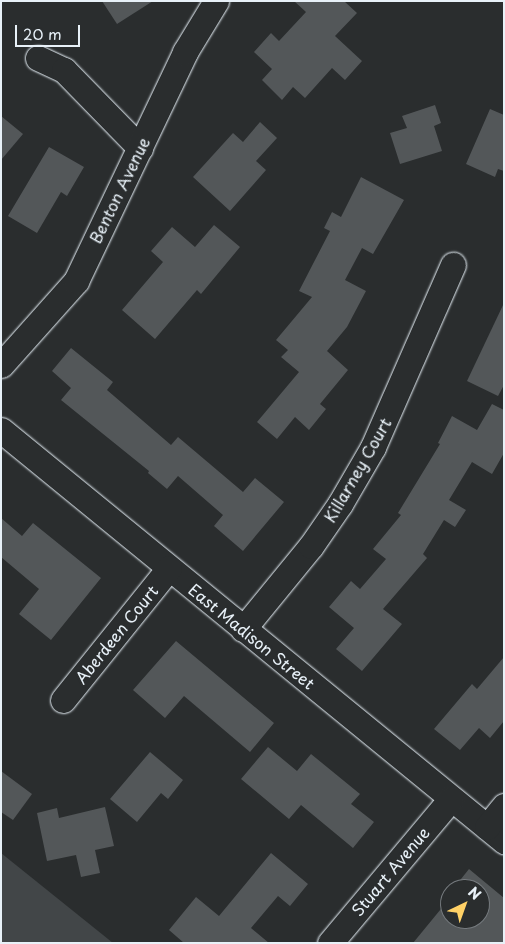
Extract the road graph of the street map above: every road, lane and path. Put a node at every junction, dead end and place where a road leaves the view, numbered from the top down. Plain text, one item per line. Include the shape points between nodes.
1 (216, 1) edge
2 (38, 58) dead end
3 (140, 148) junction
4 (453, 265) dead end
5 (1, 365) edge
6 (1, 430) edge
7 (169, 568) junction
8 (243, 629) junction
9 (63, 700) dead end
10 (451, 799) junction
11 (504, 806) edge
12 (495, 834) edge
13 (330, 943) edge

1 - 3 street, Benton Avenue via 185,52
2 - 3 street via 64,70
3 - 5 street, Benton Avenue via 76,281
4 - 8 street, Killarney Court via 373,447 340,504
6 - 7 street, East Madison Street
7 - 8 street, East Madison Street
7 - 9 street, Aberdeen Court
8 - 10 street, East Madison Street
10 - 12 street, East Madison Street
10 - 13 street, Stuart Avenue
11 - 12 street

